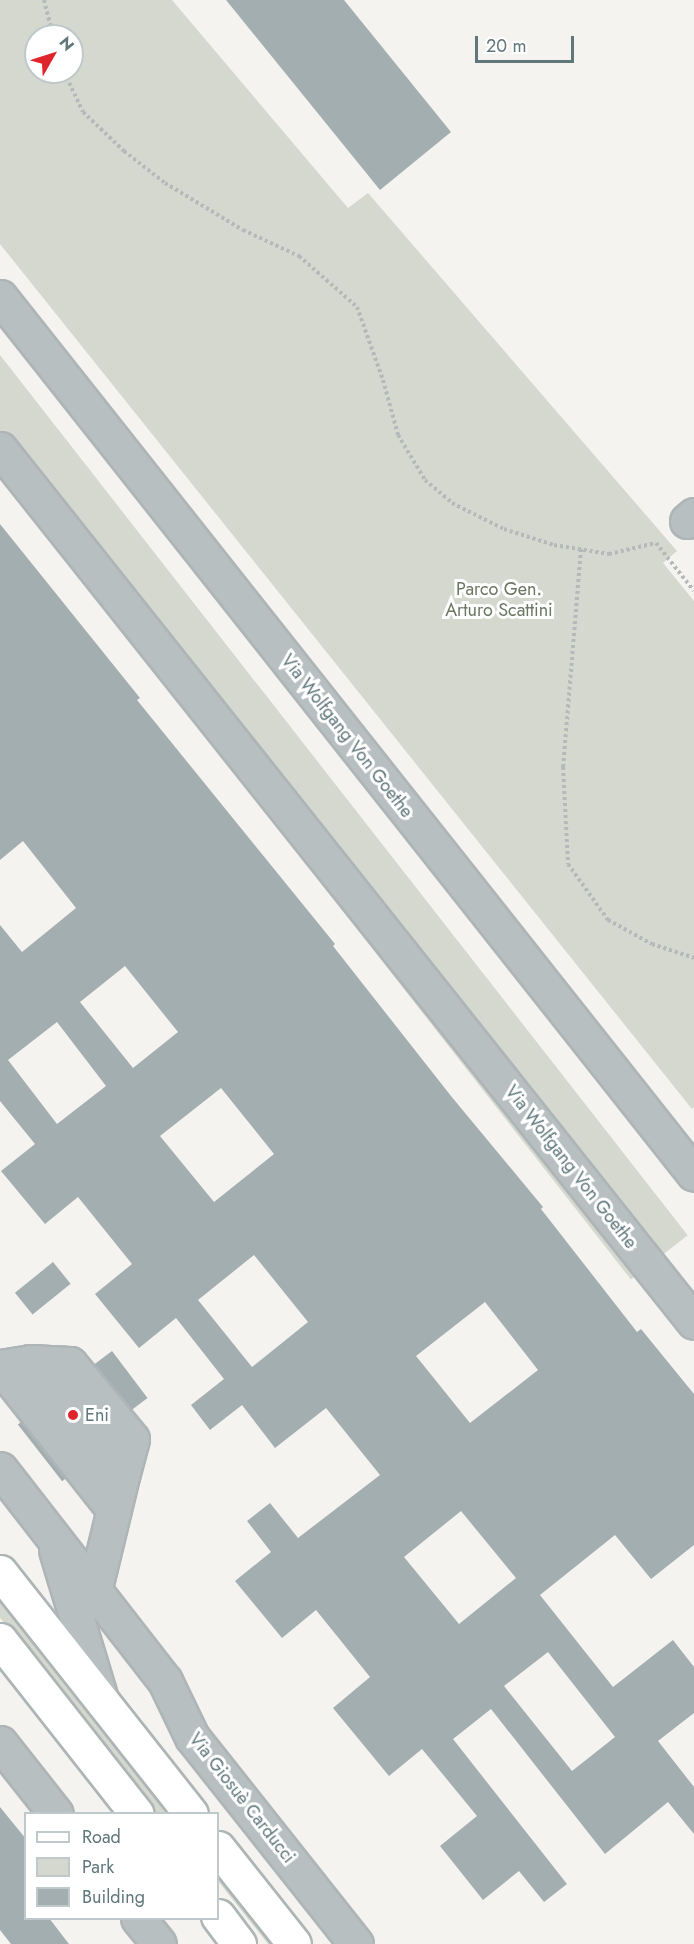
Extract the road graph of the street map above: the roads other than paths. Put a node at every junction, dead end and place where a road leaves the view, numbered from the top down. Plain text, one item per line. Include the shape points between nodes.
1 (0, 297) edge
2 (0, 449) edge
3 (694, 1174) edge
4 (694, 1322) edge
5 (10, 1365) edge
6 (0, 1469) edge
7 (114, 1510) junction
8 (50, 1532) junction
9 (0, 1572) edge
10 (95, 1588) junction
11 (0, 1640) edge
12 (102, 1701) junction
13 (0, 1743) edge
14 (54, 1812) edge
15 (135, 1812) edge
16 (188, 1812) edge
17 (219, 1849) edge
18 (219, 1917) edge
19 (140, 1920) edge
20 (159, 1944) edge
21 (239, 1944) edge
22 (294, 1944) edge
23 (356, 1944) edge

1 - 3 street, Via Wolfgang Von Goethe
2 - 4 street, Via Wolfgang Von Goethe
5 - 7 street
5 - 7 street via 70,1364 132,1439
6 - 8 street, Via Giosuè Carducci
7 - 10 street
8 - 10 street, Via Giosuè Carducci
8 - 12 street, Via Giosuè Carducci
9 - 12 main road, Via Giosuè Carducci
10 - 23 street, Via Giosuè Carducci via 165,1681 192,1737
11 - 15 main road
12 - 16 main road, Via Giosuè Carducci
13 - 14 street
17 - 22 main road
18 - 21 main road
19 - 20 street

